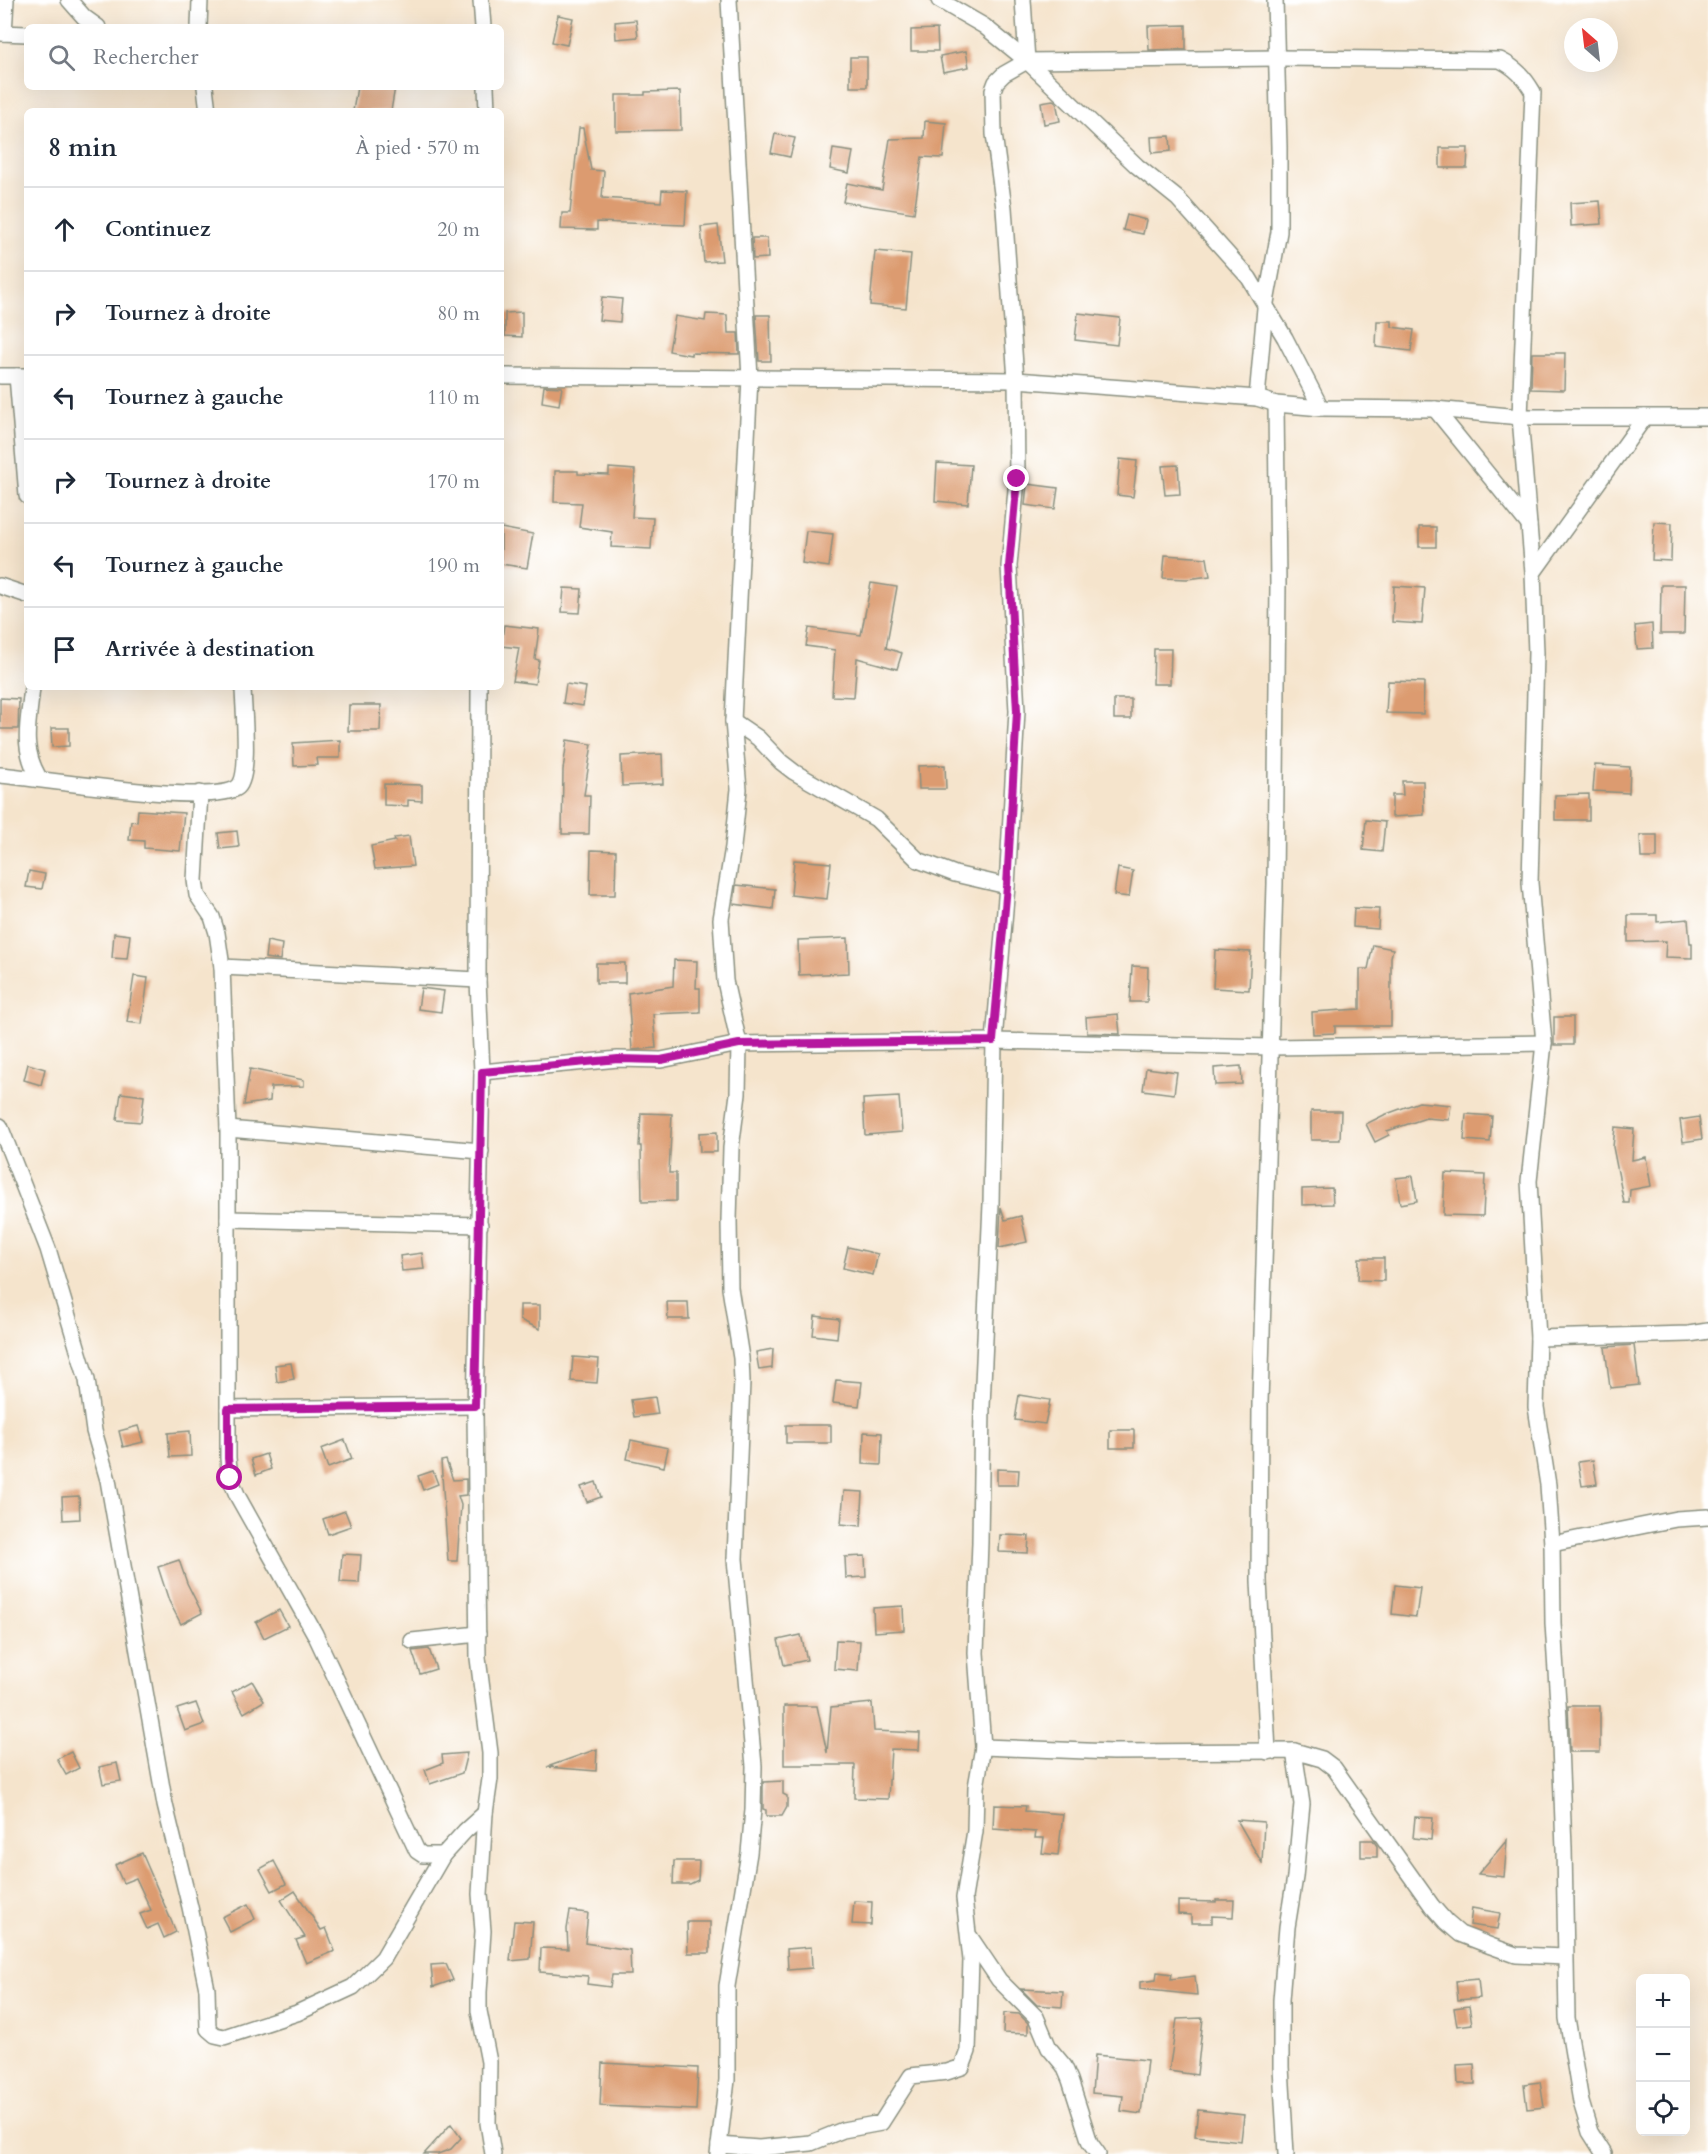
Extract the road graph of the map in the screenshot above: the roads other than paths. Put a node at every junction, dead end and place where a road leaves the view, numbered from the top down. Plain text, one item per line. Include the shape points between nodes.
1 (6, 0) edge
2 (69, 0) edge
3 (200, 0) edge
4 (481, 0) edge
5 (729, 0) edge
6 (939, 0) edge
7 (1023, 0) edge
8 (1275, 0) edge
9 (94, 24) edge
10 (200, 24) edge
11 (483, 24) edge
12 (2, 33) edge
13 (24, 34) edge
14 (1011, 48) junction
15 (1278, 58) junction
16 (1027, 61) junction
17 (1004, 74) junction
18 (205, 90) edge
19 (486, 90) edge
20 (207, 108) edge
21 (487, 108) edge
22 (1265, 308) junction
23 (0, 376) edge
24 (22, 376) edge
25 (504, 376) edge
26 (750, 378) junction
27 (1016, 380) junction
28 (1257, 399) junction
29 (1276, 404) junction
30 (1321, 408) junction
31 (1436, 409) junction
32 (1520, 417) junction
33 (1645, 417) junction
34 (1708, 417) edge
35 (24, 424) edge
36 (1529, 525) junction
37 (1533, 573) junction
38 (0, 586) edge
39 (24, 594) edge
40 (32, 690) edge
41 (243, 690) edge
42 (479, 690) edge
43 (733, 721) junction
44 (0, 775) edge
45 (39, 778) junction
46 (200, 793) junction
47 (1007, 886) junction
48 (222, 968) junction
49 (478, 980) junction
50 (993, 1041) junction
51 (1544, 1043) junction
52 (739, 1044) junction
53 (1271, 1047) junction
54 (482, 1072) junction
55 (0, 1126) edge
56 (228, 1129) junction
57 (481, 1151) junction
58 (228, 1219) junction
59 (480, 1225) junction
60 (1708, 1331) edge
61 (1538, 1338) junction
62 (475, 1406) junction
63 (228, 1409) junction
64 (1708, 1516) edge
65 (1552, 1544) junction
66 (478, 1634) junction
67 (411, 1641) dead end
68 (983, 1747) junction
69 (1294, 1751) junction
70 (1268, 1752) junction
71 (485, 1813) junction
72 (443, 1856) junction
73 (968, 1934) junction
74 (1565, 1957) junction
75 (719, 2150) edge
76 (493, 2154) edge
77 (1098, 2154) edge
78 (1286, 2154) edge
79 (1604, 2154) edge

1 - 12 street
2 - 9 street
3 - 10 street
4 - 11 street
5 - 26 street
6 - 14 street via 984,26
7 - 16 street
8 - 15 street
12 - 13 street
14 - 16 street
14 - 17 street
15 - 16 street
15 - 22 street via 1279,232
15 - 32 street via 1500,60 1523,75 1533,92
16 - 17 street
16 - 22 street via 1137,166 1178,199 1239,265
17 - 27 street via 993,90 994,134 1004,208
18 - 20 street
19 - 21 street
22 - 28 street
22 - 30 street
23 - 24 street
24 - 35 street
25 - 26 street
26 - 27 street
26 - 43 street
27 - 28 street
27 - 47 street via 1017,479 1009,566 1017,711
28 - 29 street
29 - 30 street
29 - 53 street via 1278,597
30 - 31 street
31 - 32 street
31 - 36 street
32 - 33 street
32 - 36 street
33 - 34 street
33 - 37 street
36 - 37 street
37 - 51 street via 1536,653 1530,883
38 - 39 street
40 - 45 street via 27,752
41 - 46 street via 242,781 226,792
42 - 49 street
43 - 47 street via 794,772 876,819 918,860 955,874
43 - 52 street via 739,789 721,919 725,981
44 - 45 street
45 - 46 street via 88,787
46 - 48 street via 195,880 197,895 218,933
47 - 50 street
48 - 49 street
48 - 56 street
49 - 54 street
50 - 52 street
50 - 53 street
50 - 68 street via 976,1653
51 - 53 street
51 - 61 street via 1528,1181
52 - 54 street via 661,1060 618,1059
52 - 75 street via 738,1094 730,1148 729,1220 730,1288 741,1370 735,1558 754,1766 748,1853 727,1986 727,2080
53 - 70 street via 1259,1569
54 - 57 street
55 - 72 street via 48,1249 87,1380 165,1805 207,1989 208,2029 224,2037 297,2013 353,1988 383,1958
56 - 57 street
56 - 58 street
57 - 59 street
58 - 59 street
58 - 63 street
59 - 62 street
60 - 61 street
61 - 65 street via 1536,1407
62 - 63 street
62 - 66 street
63 - 72 street via 230,1478 238,1497 315,1634 417,1851
64 - 65 street
65 - 74 street
66 - 67 street
66 - 71 street via 490,1753
68 - 70 street
68 - 73 street via 964,1898
69 - 70 street
69 - 74 street via 1322,1759 1334,1768 1432,1906 1460,1934 1516,1955
69 - 78 street via 1302,1804 1281,2000
71 - 72 street
71 - 76 street via 479,2011 489,2062 488,2123
73 - 75 street via 968,2051 962,2067 911,2076 881,2123 843,2130 811,2143
73 - 77 street via 999,1980 1036,2017 1049,2048 1070,2079 1090,2143
74 - 79 street via 1567,2018 1581,2102 1590,2132

